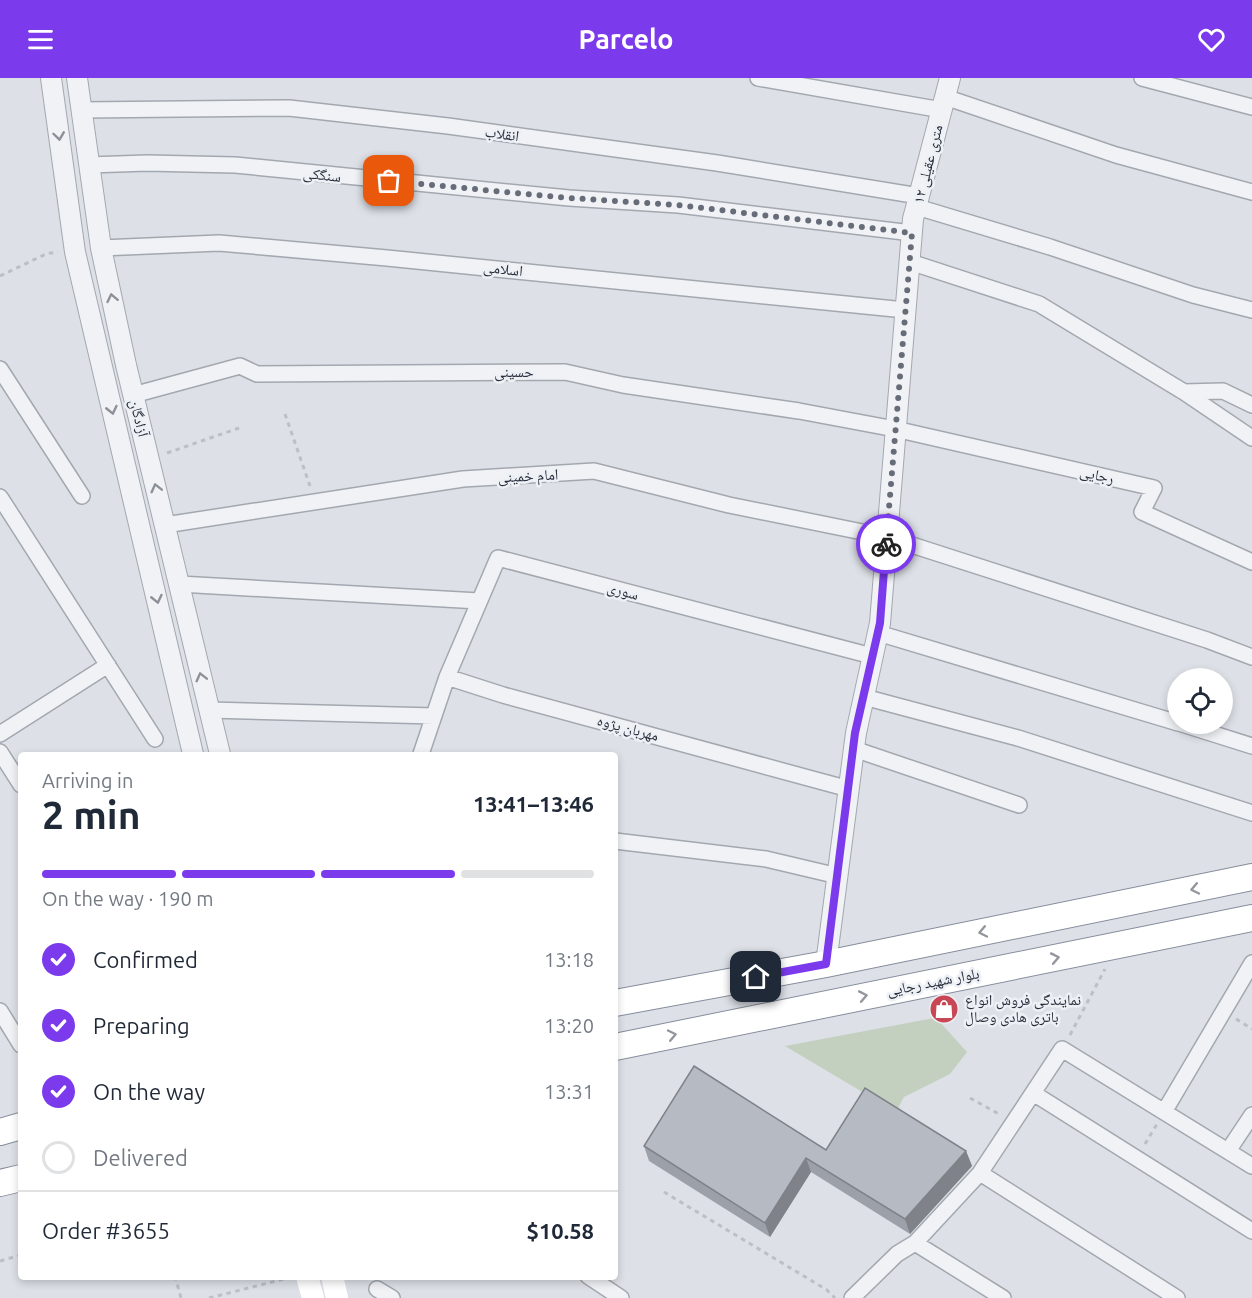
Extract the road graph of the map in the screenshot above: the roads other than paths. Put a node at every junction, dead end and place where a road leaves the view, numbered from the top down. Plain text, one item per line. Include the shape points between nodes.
1 (51, 78) edge
2 (77, 78) edge
3 (758, 78) edge
4 (1142, 78) edge
5 (946, 95) edge
6 (1252, 107) edge
7 (82, 110) junction
8 (89, 165) junction
9 (1252, 192) edge
10 (918, 202) junction
11 (912, 233) junction
12 (101, 248) junction
13 (910, 262) junction
14 (905, 310) junction
15 (1252, 310) edge
16 (126, 365) junction
17 (0, 369) edge
18 (102, 370) junction
19 (1184, 392) junction
20 (134, 395) junction
21 (1252, 405) edge
22 (895, 429) junction
23 (1252, 438) edge
24 (82, 496) dead end
25 (0, 497) edge
26 (165, 525) junction
27 (886, 537) junction
28 (1252, 562) edge
29 (179, 584) junction
30 (479, 601) junction
31 (878, 633) junction
32 (872, 657) junction
33 (1252, 657) edge
34 (108, 665) junction
35 (447, 677) junction
36 (864, 697) junction
37 (209, 710) junction
38 (434, 716) junction
39 (1167, 720) edge
40 (0, 734) edge
41 (1213, 734) edge
42 (155, 739) dead end
43 (1252, 746) edge
44 (854, 749) junction
45 (0, 752) edge
46 (193, 752) edge
47 (220, 752) edge
48 (422, 752) edge
49 (18, 780) edge
50 (849, 789) junction
51 (1019, 805) dead end
52 (1252, 813) edge
53 (618, 841) edge
54 (837, 876) junction
55 (1252, 877) edge
56 (1252, 918) edge
57 (1252, 963) edge
58 (826, 964) junction
59 (618, 1002) edge
60 (0, 1011) edge
61 (18, 1040) edge
62 (618, 1046) edge
63 (1033, 1093) junction
64 (1164, 1112) junction
65 (1252, 1115) edge
66 (18, 1127) edge
67 (0, 1132) edge
68 (1228, 1151) junction
69 (1252, 1166) edge
70 (980, 1173) junction
71 (18, 1179) edge
72 (0, 1183) edge
73 (1252, 1231) edge
74 (915, 1243) junction
75 (309, 1280) edge
76 (333, 1280) edge
77 (594, 1280) edge
78 (377, 1289) dead end
79 (313, 1298) edge
80 (337, 1298) edge
81 (392, 1298) edge
82 (621, 1298) edge
83 (852, 1298) edge
84 (1003, 1298) edge
85 (1177, 1298) edge

1 -> 18 street, آزادگان via 75,252
2 - 7 street, آزادگان
3 - 5 street
4 - 6 street
5 - 9 street via 1116,155
5 - 10 street, ۱۲ متری عقیلی
7 - 8 street, آزادگان
7 - 10 street, انقلاب via 289,108 717,163
8 - 11 street, سنگکی via 235,165 678,205
8 - 12 street, آزادگان
10 - 11 street, ۱۲ متری عقیلی
10 - 15 street, انقلاب via 1193,295
11 - 13 street, ۱۲ متری عقیلی
12 - 14 street, اسلامی via 219,243
16 -> 12 street, آزادگان
13 - 14 street, ۱۲ متری عقیلی
13 - 19 street via 1040,304
14 - 22 street, ۱۲ متری عقیلی
16 - 18 street
16 - 20 street, آزادگان
17 - 24 street
18 -> 46 street, آزادگان
19 - 21 street via 1223,391
19 - 23 street
20 - 22 street, حسینی via 240,366 257,374 565,372
26 -> 20 street, آزادگان
22 - 27 street, ۱۲ متری عقیلی
22 - 28 street, رجایی via 1154,488 1142,512
25 - 34 street
26 - 27 street, امام خمینی via 463,479 594,471 729,505
26 - 29 street, آزادگان
27 - 31 street, ۱۲ متری عقیلی
27 - 33 street, امام خمینی
29 - 30 street
37 -> 29 street, آزادگان
30 - 32 street, سوری via 498,558
30 - 35 street, سوری
31 - 32 street, ۱۲ متری عقیلی
31 - 39 street
32 - 36 street, ۱۲ متری عقیلی
34 - 40 street
34 - 42 street
35 - 38 street
35 - 50 street, مهربان پژوه
36 - 44 street, ۱۲ متری عقیلی
36 - 52 street via 1018,738
37 - 38 street
37 - 47 street, آزادگان
38 - 48 street
41 - 43 street
44 - 50 street, ۱۲ متری عقیلی
44 - 51 street
45 - 49 street
50 - 54 street, ۱۲ متری عقیلی
53 - 54 street via 766,859
54 - 58 street, ۱۲ متری عقیلی
55 -> 58 highway
62 -> 56 highway, بلوار شهید رجایی
57 - 64 street
58 - 59 highway
60 - 61 street
63 - 64 street via 1062,1049
63 - 70 street
63 - 73 street
64 - 68 street
65 - 68 street
66 - 67 highway
68 - 69 street
70 - 74 street
70 - 85 street
71 - 72 highway
74 - 83 street via 897,1254
74 - 84 street
75 - 79 main road
76 - 80 main road
77 - 82 street
78 - 81 street

